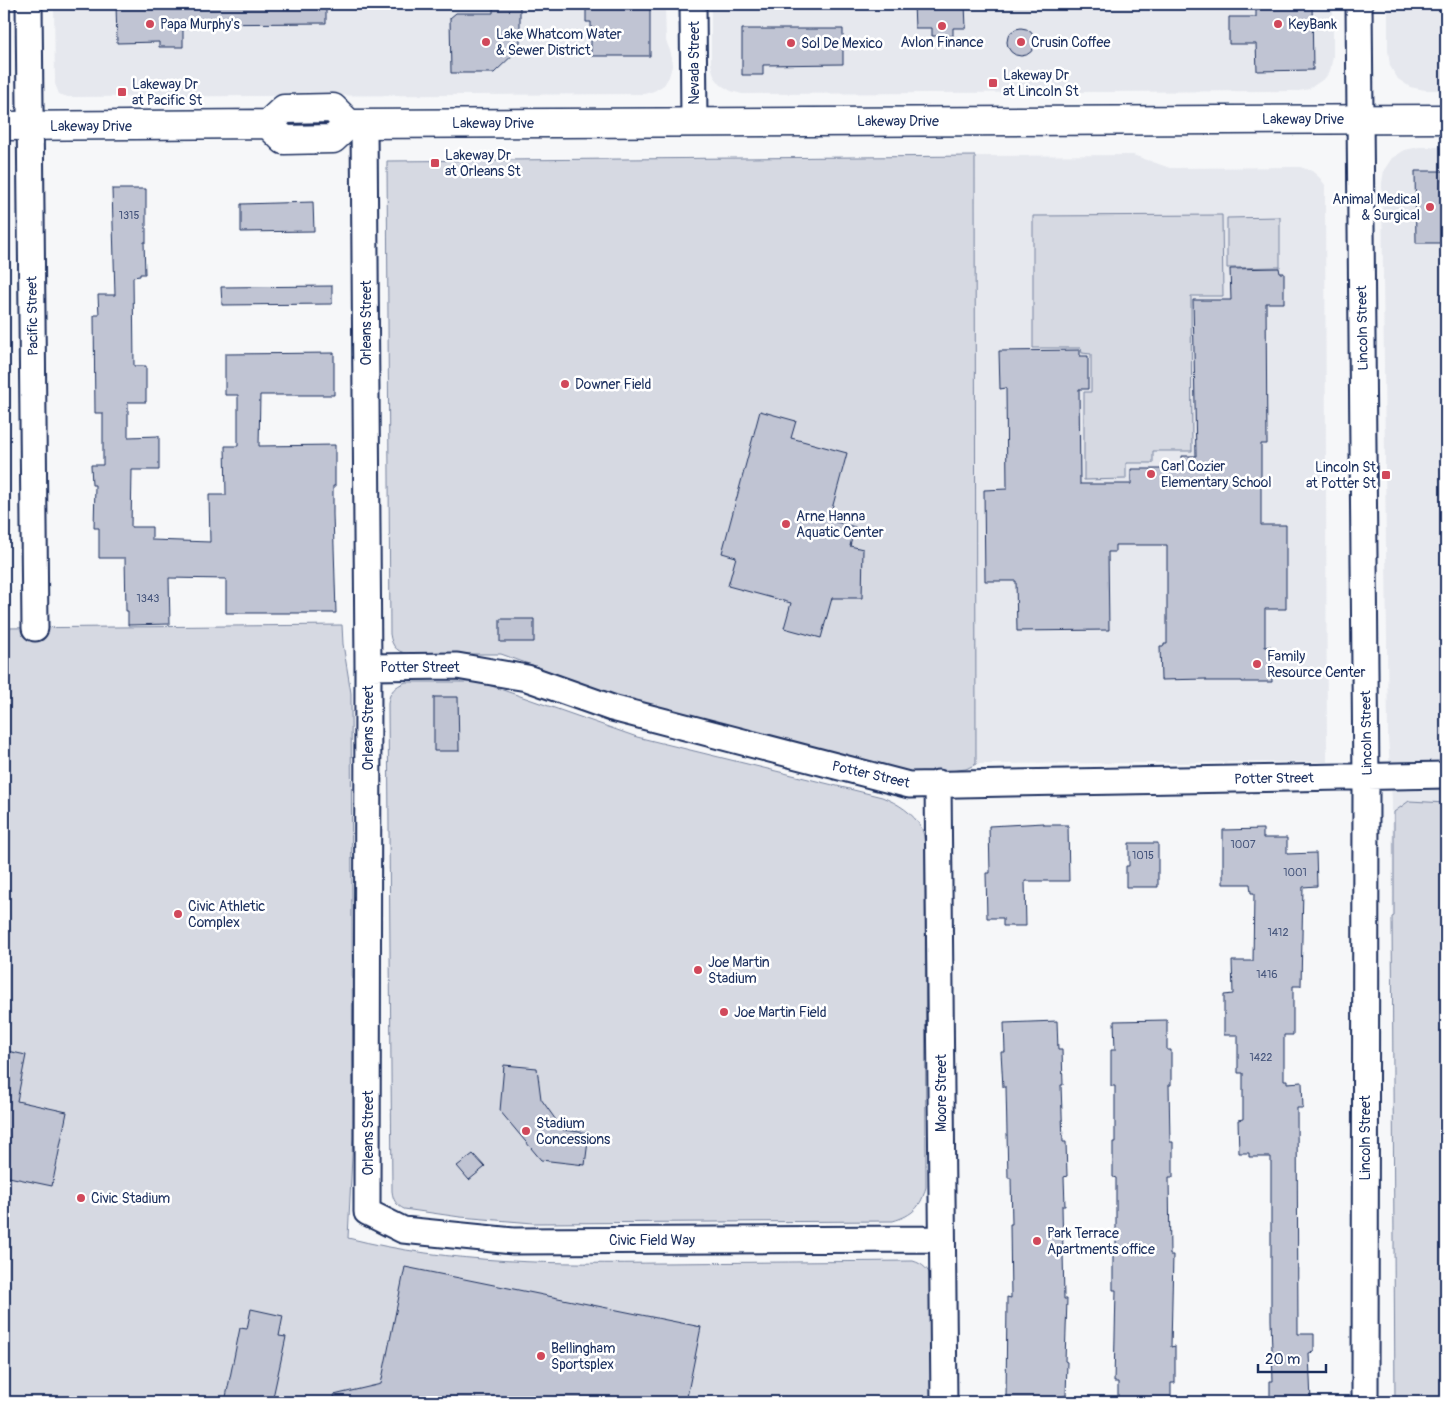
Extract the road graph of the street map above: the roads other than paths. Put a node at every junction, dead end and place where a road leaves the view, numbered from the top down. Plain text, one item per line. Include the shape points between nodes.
1 (29, 4) edge
2 (693, 4) edge
3 (1359, 4) edge
4 (1360, 119) junction
5 (1446, 119) edge
6 (694, 122) junction
7 (357, 124) junction
8 (4, 126) edge
9 (30, 126) junction
10 (35, 628) dead end
11 (368, 668) junction
12 (1366, 776) junction
13 (1446, 776) edge
14 (938, 784) junction
15 (367, 1212) joint
16 (942, 1239) junction
17 (944, 1402) edge
18 (1365, 1402) edge

1 - 9 street, Pacific Street
2 - 6 street, Nevada Street
3 - 4 street, Lincoln Street
4 - 5 main road, Lakeway Drive
4 - 6 main road, Lakeway Drive
4 - 12 street, Lincoln Street
6 - 7 main road, Lakeway Drive
7 - 9 main road, Lakeway Drive via 334,139 284,140 268,124
7 - 11 street, Orleans Street
8 - 9 main road, Lakeway Drive
9 - 10 street, Pacific Street
11 - 14 street, Potter Street via 457,666 527,678 612,708 909,785
11 - 15 street, Orleans Street
12 - 13 street, Potter Street
12 - 14 street, Potter Street
12 - 18 street, Lincoln Street
14 - 16 street, Moore Street
15 - 16 street, Civic Field Way via 402,1230 513,1241
16 - 17 street, Moore Street

